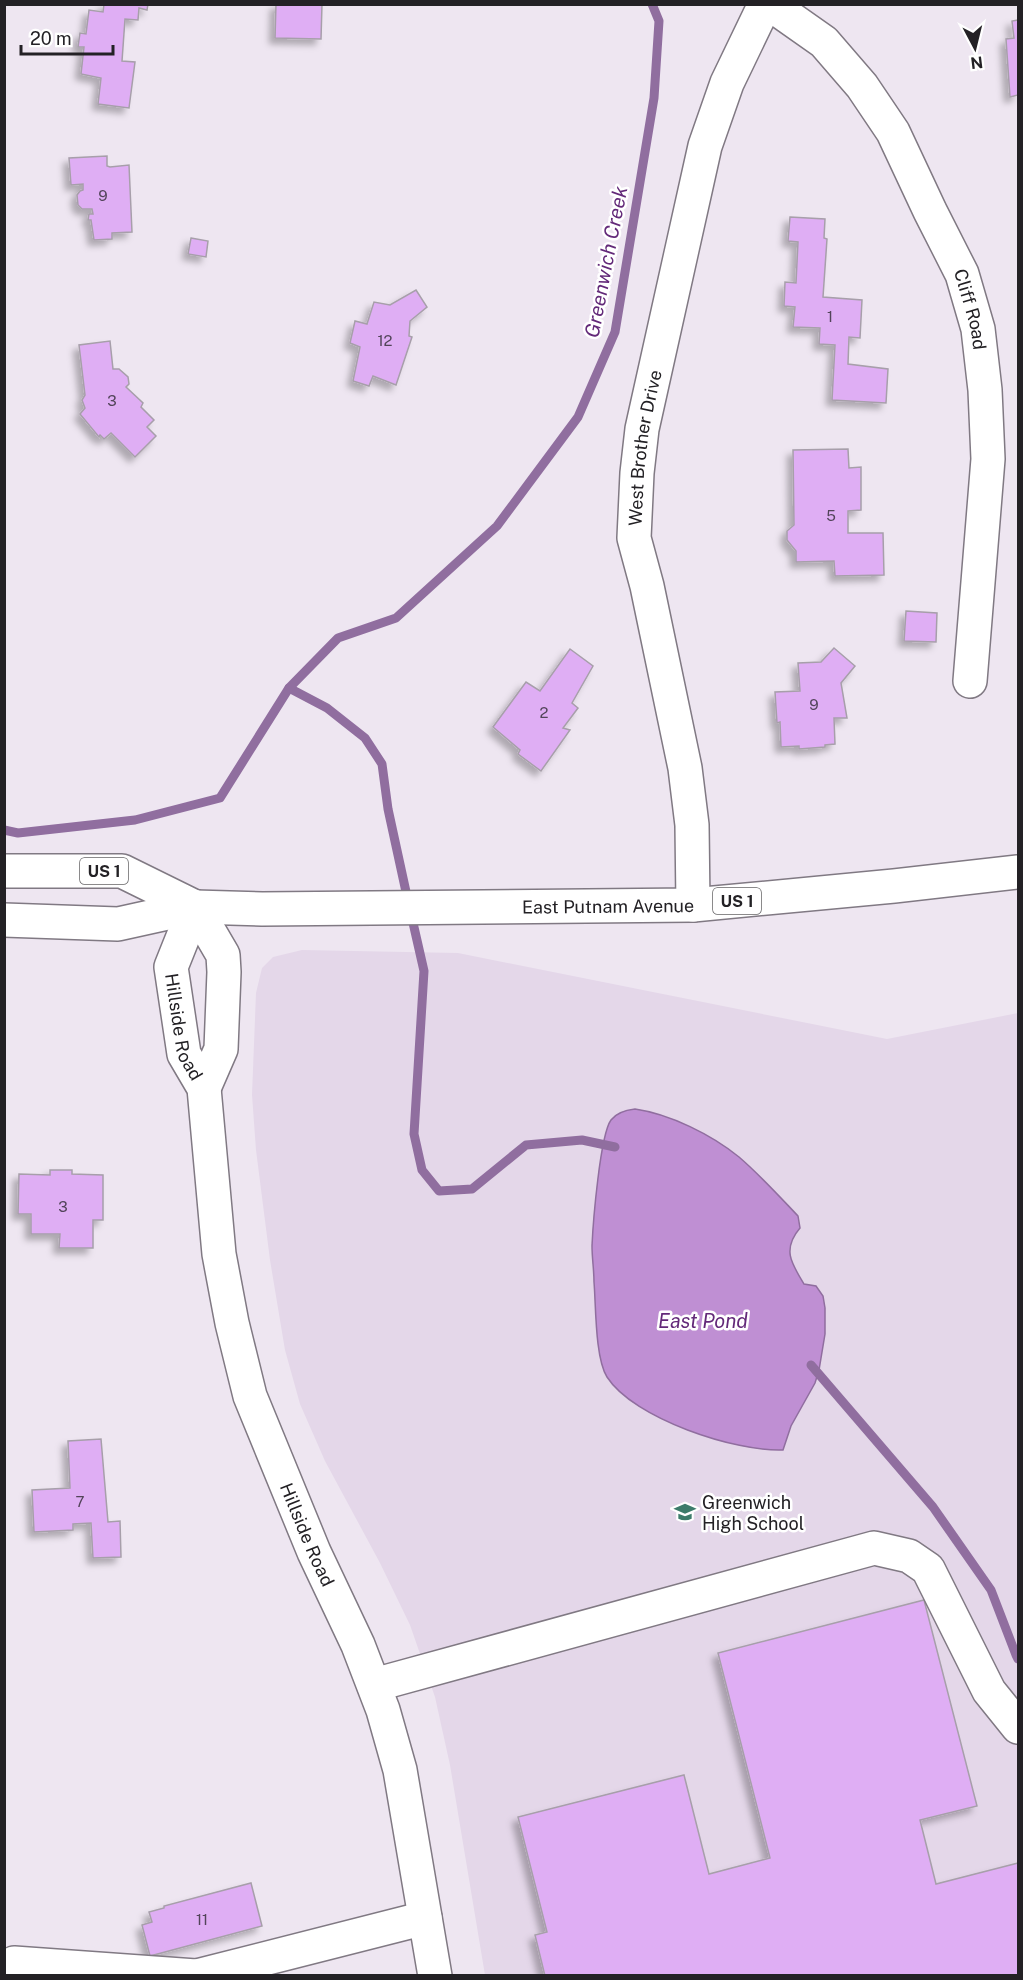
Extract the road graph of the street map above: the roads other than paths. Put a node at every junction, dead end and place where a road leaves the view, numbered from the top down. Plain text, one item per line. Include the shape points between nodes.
1 (765, 4) edge
2 (770, 4) edge
3 (970, 681) dead end
4 (4, 871) edge
5 (1018, 872) edge
6 (693, 905) junction
7 (195, 907) junction
8 (4, 920) edge
9 (204, 1088) junction
10 (374, 1685) junction
11 (1018, 1727) edge
12 (425, 1918) junction
13 (14, 1963) dead end
14 (197, 1976) edge
15 (435, 1976) edge

1 - 6 street, West Brother Drive via 727,83 705,146 642,429 637,473 634,538 685,768 692,825
2 - 3 street, Cliff Road via 824,42 862,86 893,132 962,274 978,329 986,390 988,459
4 - 7 street, East Putnam Avenue / US 1 via 122,872
5 - 6 street, East Putnam Avenue / US 1
6 - 7 street, East Putnam Avenue / US 1
7 - 8 street, East Putnam Avenue / US 1 via 118,924
7 - 9 street, Hillside Road via 171,967 184,1054
7 - 9 street, Hillside Road via 223,956 222,1049
9 - 10 street, Hillside Road via 219,1254 250,1396
10 - 11 street via 874,1548 909,1556 928,1569 989,1691
10 - 12 street, Hillside Road via 400,1770
12 - 14 street
12 - 15 street, Hillside Road
13 - 14 street

